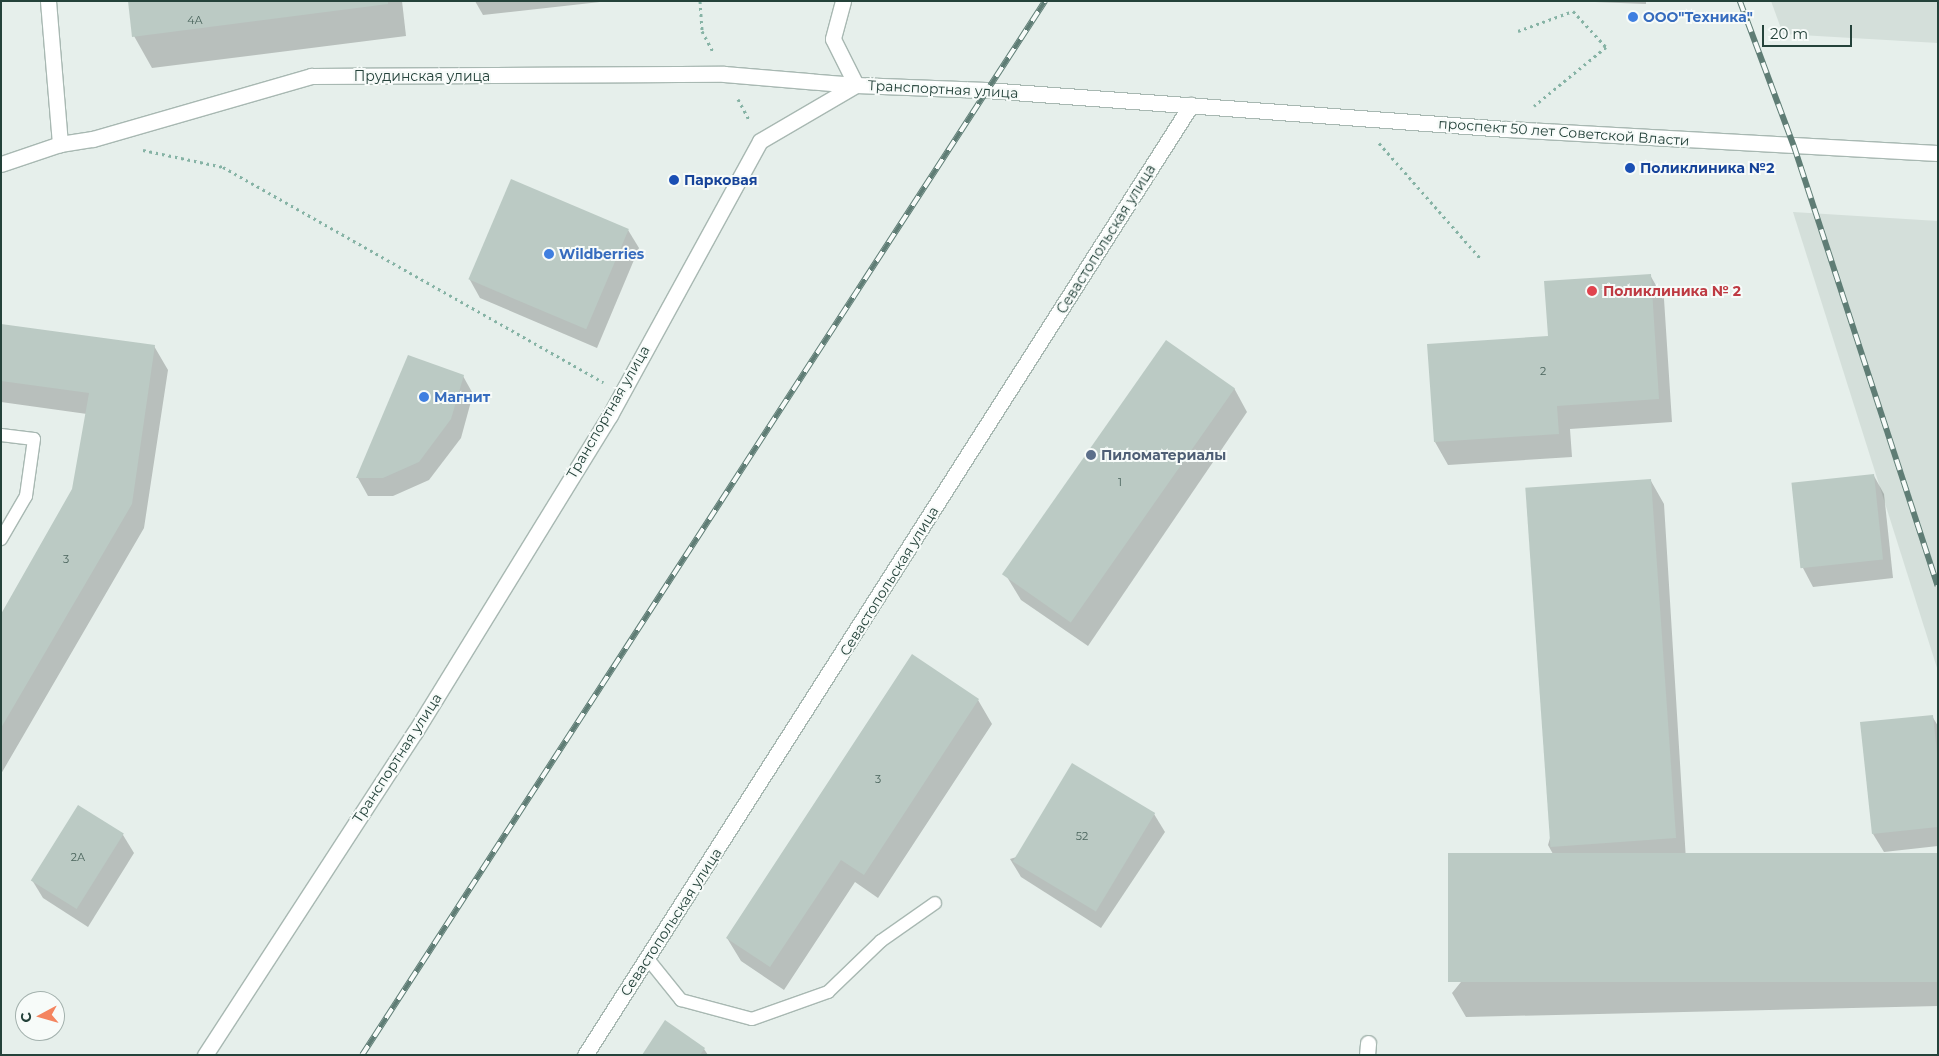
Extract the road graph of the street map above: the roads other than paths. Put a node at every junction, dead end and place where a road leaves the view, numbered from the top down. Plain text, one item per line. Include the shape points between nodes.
1 (48, 1) edge
2 (843, 1) edge
3 (856, 85) junction
4 (1191, 106) junction
5 (60, 144) junction
6 (1938, 153) edge
7 (1, 164) edge
8 (1, 435) edge
9 (1, 538) edge
10 (935, 903) dead end
11 (648, 959) junction
12 (206, 1055) edge
13 (585, 1055) edge

1 - 5 street
2 - 3 street via 833,39
3 - 4 street, Транспортная улица via 986,90
3 - 5 street, Прудинская улица via 724,74 310,76 93,139
3 - 12 street, Транспортная улица via 760,141 610,415 415,732
4 - 6 street, проспект 50 лет Советской Власти via 1506,129
4 - 11 street, Севастопольская улица
5 - 7 street, Прудинская улица
8 - 9 lane via 34,439 26,496
10 - 11 lane via 881,941 828,992 752,1018 680,1000
11 - 13 street, Севастопольская улица

